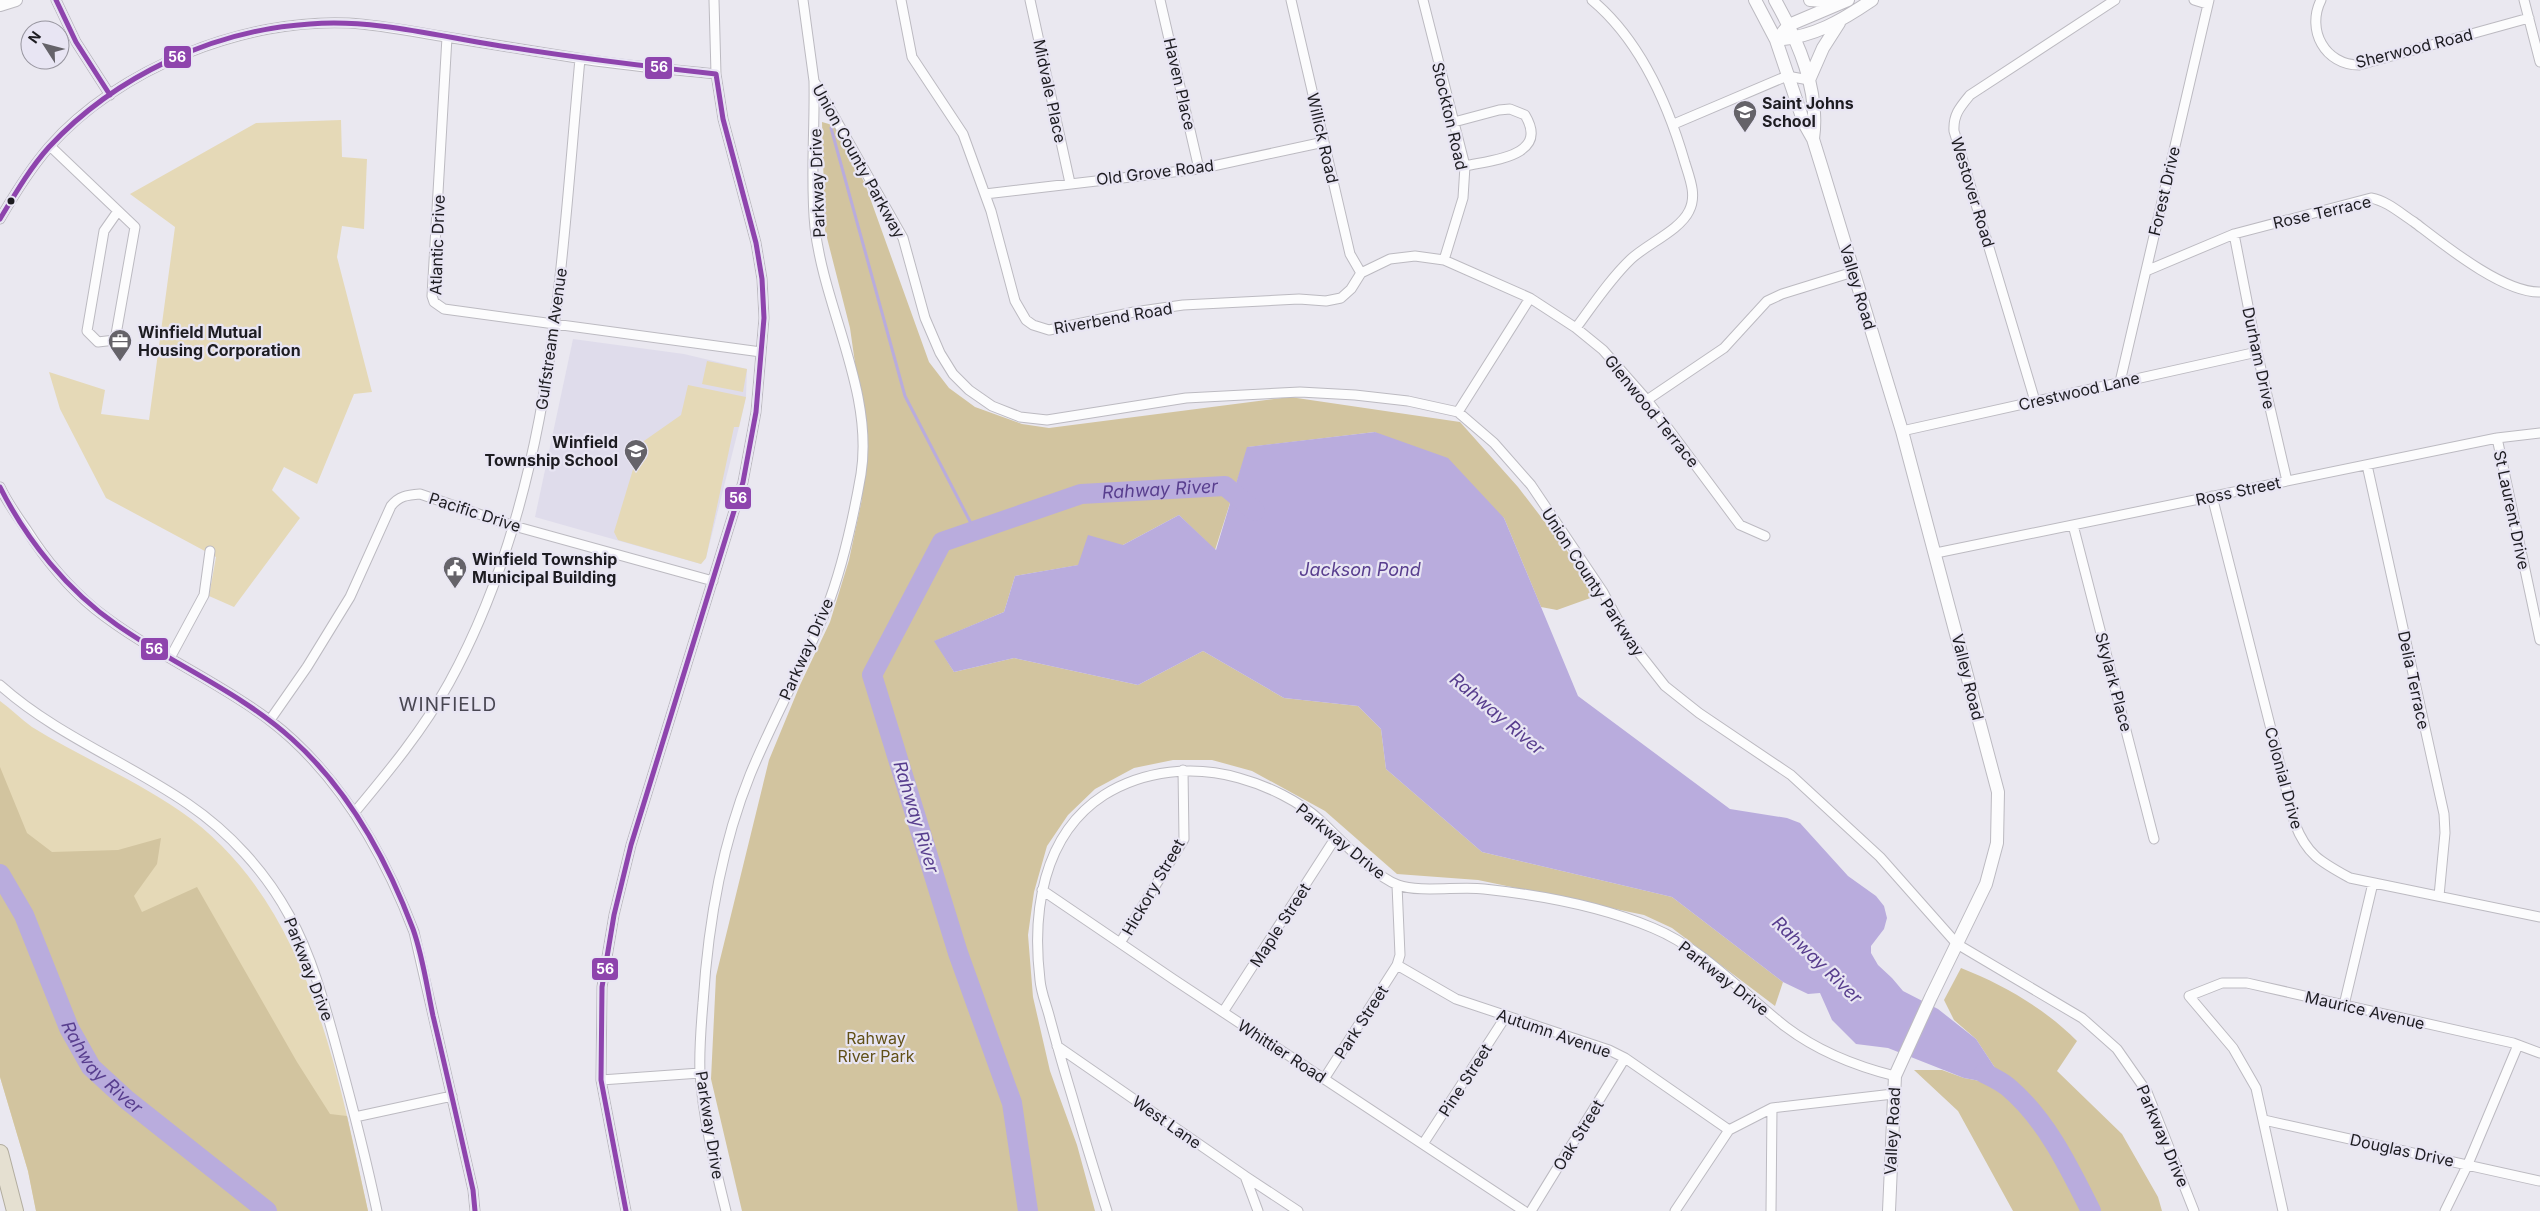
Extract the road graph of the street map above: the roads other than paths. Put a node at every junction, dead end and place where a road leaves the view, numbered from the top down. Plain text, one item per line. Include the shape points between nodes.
1 (16, 0) edge
2 (56, 0) edge
3 (714, 0) edge
4 (803, 0) edge
5 (901, 0) edge
6 (1030, 0) edge
7 (1160, 0) edge
8 (1291, 0) edge
9 (1423, 0) edge
10 (1592, 0) edge
11 (1756, 0) edge
12 (1775, 0) edge
13 (1810, 0) edge
14 (1872, 0) edge
15 (2115, 0) edge
16 (2194, 0) edge
17 (2321, 0) edge
18 (2524, 0) edge
19 (1846, 1) edge
20 (2208, 2) edge
21 (0, 5) edge
22 (2529, 18) junction
23 (1842, 20) junction
24 (1789, 26) junction
25 (447, 37) junction
26 (1796, 38) junction
27 (1776, 40) junction
28 (580, 59) junction
29 (2540, 62) edge
30 (716, 74) junction
31 (1787, 76) junction
32 (1809, 80) junction
33 (814, 81) junction
34 (110, 95) junction
35 (1454, 122) junction
36 (1674, 124) junction
37 (1813, 139) junction
38 (1324, 142) junction
39 (50, 146) junction
40 (1465, 166) junction
41 (1199, 169) junction
42 (1070, 183) junction
43 (985, 194) junction
44 (118, 211) junction
45 (0, 219) edge
46 (2234, 234) junction
47 (1444, 260) junction
48 (2146, 271) junction
49 (1853, 272) junction
50 (1361, 273) junction
51 (2540, 292) edge
52 (1530, 298) junction
53 (556, 325) junction
54 (1576, 328) junction
55 (762, 352) junction
56 (2257, 352) junction
57 (2120, 382) junction
58 (1647, 400) junction
59 (2035, 401) junction
60 (1458, 412) junction
61 (1902, 431) junction
62 (2540, 432) edge
63 (2497, 438) junction
64 (2367, 465) junction
65 (2287, 481) junction
66 (0, 487) edge
67 (2212, 496) junction
68 (2073, 525) junction
69 (514, 526) junction
70 (1765, 536) dead end
71 (210, 551) dead end
72 (1936, 553) junction
73 (713, 581) junction
74 (2540, 640) edge
75 (170, 658) junction
76 (0, 685) edge
77 (270, 720) junction
78 (1183, 770) junction
79 (354, 813) junction
80 (1336, 837) junction
81 (2154, 839) dead end
82 (2373, 883) junction
83 (1397, 885) junction
84 (1042, 890) junction
85 (2439, 896) junction
86 (2540, 918) edge
87 (1120, 942) junction
88 (1957, 944) junction
89 (1397, 965) junction
90 (2344, 1005) junction
91 (1223, 1012) junction
92 (1506, 1016) junction
93 (2518, 1045) junction
94 (1058, 1046) junction
95 (2540, 1053) edge
96 (1625, 1058) junction
97 (1897, 1070) junction
98 (700, 1073) junction
99 (1324, 1079) junction
100 (601, 1080) junction
101 (1892, 1094) junction
102 (452, 1096) junction
103 (1772, 1108) junction
104 (355, 1117) junction
105 (2264, 1120) junction
106 (1729, 1130) junction
107 (1423, 1144) junction
108 (0, 1152) edge
109 (2468, 1164) junction
110 (1245, 1176) junction
111 (2539, 1181) edge
112 (15, 1211) edge
113 (377, 1211) edge
114 (475, 1211) edge
115 (626, 1211) edge
116 (726, 1211) edge
117 (1106, 1211) edge
118 (1258, 1211) edge
119 (1298, 1211) edge
120 (1524, 1211) edge
121 (1531, 1211) edge
122 (1675, 1211) edge
123 (1771, 1211) edge
124 (1889, 1211) edge
125 (2194, 1211) edge
126 (2283, 1211) edge
127 (2445, 1211) edge

1 - 21 street
2 - 34 street via 76,42
3 - 30 street
4 - 33 street, Union County Parkway
5 - 43 street, Riverbend Road via 912,56 963,134
6 - 42 street, Midvale Place
7 - 41 street, Haven Place
8 - 38 street, Willick Road
9 - 35 street, Stockton Road
10 - 36 street via 1611,18 1638,53
11 - 27 street, Valley Road
12 - 24 street, Valley Road
13 - 19 street
14 - 23 street
15 - 59 street, Westover Road via 1970,95 1958,109 1954,120 1954,131
16 - 20 street
17 - 22 street, Sherwood Road via 2316,18 2320,44 2347,65 2359,65
18 - 22 street
19 - 24 street
20 - 48 street, Forest Drive
22 - 29 street
23 - 26 street via 1824,30
23 - 32 street via 1823,48
24 - 26 street, Valley Road
24 - 27 street
25 - 28 street
25 - 34 street via 349,23 273,28 199,48 164,63
25 - 53 street, Atlantic Drive via 434,302 444,309
26 - 27 street
26 - 32 street, Valley Road
27 - 31 street, Valley Road
28 - 30 street
28 - 53 street, Gulfstream Avenue
30 - 55 street via 723,118 756,243 762,279
31 - 32 street
31 - 36 street
31 - 37 street, Valley Road
32 - 37 street, Valley Road via 1816,123
33 - 60 street, Union County Parkway via 903,238 925,318 940,353 953,374 992,406 1020,416 1047,420 1186,398 1300,392 1408,401
33 - 98 street, Parkway Drive via 815,227 858,404 861,470 848,541 826,610 770,727 732,825 716,894 705,966
34 - 39 street via 81,116
35 - 40 street, Stockton Road
35 - 40 street via 1510,109 1525,115 1531,129 1530,138 1521,152
36 - 54 street via 1692,188 1689,212 1628,261
37 - 49 street, Valley Road
38 - 41 street, Old Grove Road
38 - 50 street, Willick Road via 1350,254
39 - 44 street
39 - 45 street
40 - 47 street, Stockton Road via 1463,198
41 - 42 street, Old Grove Road
42 - 43 street, Old Grove Road
43 - 50 street, Riverbend Road via 1015,301 1026,320 1042,329 1183,305 1298,299 1326,301 1341,298
44 - 44 street via 104,231 87,331 98,342 115,340 135,227
46 - 48 street, Rose Terrace
46 - 51 street, Rose Terrace via 2371,198 2398,211 2476,267 2517,288
46 - 56 street, Durham Drive
47 - 50 street, Riverbend Road via 1415,256 1390,259
47 - 52 street, Glenwood Terrace
48 - 57 street, Forest Drive
49 - 58 street via 1767,301 1724,348
49 - 61 street, Valley Road
52 - 54 street, Glenwood Terrace
52 - 60 street
53 - 55 street, Atlantic Drive
53 - 69 street, Gulfstream Avenue via 533,453
54 - 58 street, Glenwood Terrace via 1603,350
55 - 73 street via 756,412 743,482
56 - 57 street, Crestwood Lane
56 - 65 street, Durham Drive
57 - 59 street, Crestwood Lane
58 - 70 street, Glenwood Terrace via 1740,525
59 - 61 street, Crestwood Lane
60 - 88 street, Union County Parkway via 1494,443 1531,485 1603,592 1628,639 1666,686 1699,713 1791,774 1880,856
61 - 72 street, Valley Road
62 - 63 street, Ross Street
63 - 64 street, Ross Street
63 - 74 street, St Laurent Drive
64 - 65 street, Ross Street
64 - 85 street, Delia Terrace via 2444,814
65 - 67 street, Ross Street
66 - 75 street via 38,548 77,593 110,620
67 - 68 street, Ross Street
67 - 82 street, Colonial Drive via 2301,838 2307,850 2328,866 2350,878
68 - 72 street, Ross Street
68 - 81 street, Skylark Place
69 - 73 street, Pacific Drive
69 - 77 street, Pacific Drive via 420,494 397,499 385,518 350,597
69 - 79 street, Gulfstream Avenue via 485,606 449,683 400,757
71 - 75 street via 204,595
72 - 88 street, Valley Road via 1998,792 1997,843 1993,863
73 - 100 street via 644,802 614,915 602,987
75 - 77 street
76 - 104 street, Parkway Drive via 33,713 187,803 224,832 253,864 290,916 314,972
77 - 79 street via 321,768
78 - 80 street, Parkway Drive via 1236,777 1270,790 1305,809
78 - 84 street, Parkway Drive via 1132,781 1092,803 1062,838 1049,863
78 - 87 street, Hickory Street via 1184,839
79 - 102 street via 399,891 414,932
80 - 83 street, Parkway Drive
80 - 91 street, Maple Street
82 - 85 street, Colonial Drive
82 - 90 street
83 - 89 street via 1400,955
83 - 97 street, Parkway Drive via 1484,889 1554,900 1615,914 1654,928 1704,958 1786,1027 1810,1043 1848,1063
84 - 87 street, Whittier Road
84 - 94 street, Parkway Drive via 1040,982
85 - 86 street, Colonial Drive
87 - 91 street, Whittier Road
88 - 97 street, Valley Road
88 - 125 street, Parkway Drive via 2082,1018 2117,1049 2147,1092
89 - 92 street, Autumn Avenue via 1444,993
89 - 99 street, Park Street
90 - 93 street, Maurice Avenue
90 - 105 street, Maurice Avenue via 2239,982 2222,983 2189,996 2246,1067 2256,1088
91 - 99 street, Whittier Road
92 - 96 street, Autumn Avenue
92 - 107 street, Pine Street
93 - 95 street, Maurice Avenue
93 - 109 street
94 - 110 street, West Lane
94 - 117 street, Parkway Drive
96 - 106 street, Autumn Avenue
96 - 121 street, Oak Street
97 - 101 street, Valley Road
98 - 100 street
98 - 116 street, Parkway Drive
99 - 107 street, Whittier Road
100 - 115 street
101 - 103 street
101 - 124 street, Valley Road
102 - 104 street
102 - 114 street
103 - 106 street
103 - 123 street
104 - 113 street, Parkway Drive
105 - 109 street, Douglas Drive
105 - 126 street
106 - 122 street
107 - 120 street, Whittier Road
108 - 112 highway
109 - 111 street, Douglas Drive
109 - 127 street
110 - 118 street
110 - 119 street, West Lane

